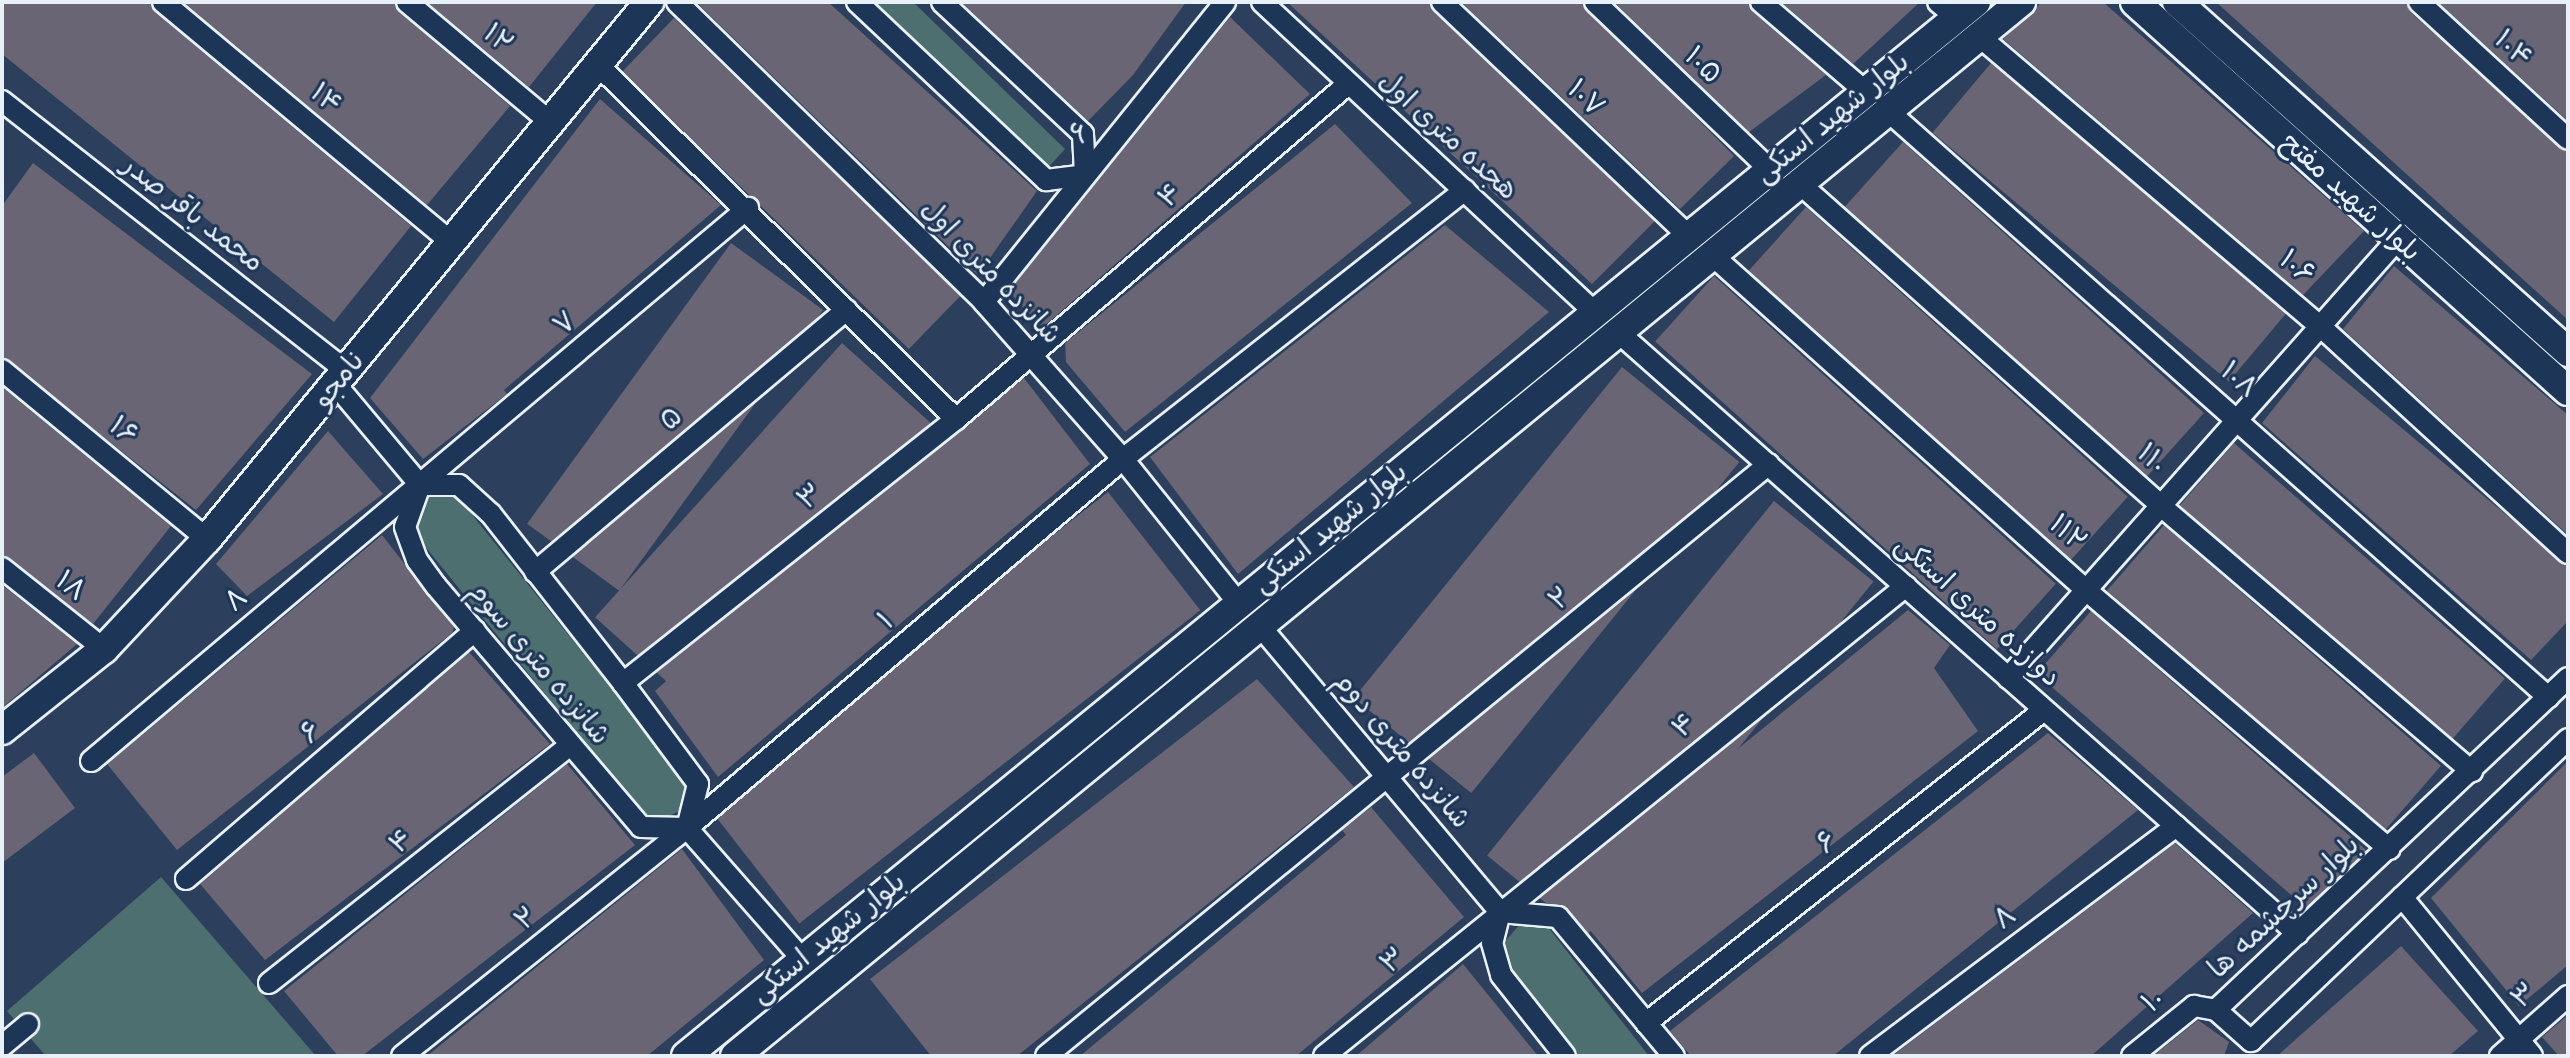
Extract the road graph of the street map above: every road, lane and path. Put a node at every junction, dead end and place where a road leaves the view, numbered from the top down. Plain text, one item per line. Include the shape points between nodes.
1 (163, 2) edge
2 (407, 2) edge
3 (649, 2) edge
4 (677, 2) edge
5 (857, 2) edge
6 (942, 2) edge
7 (1225, 2) edge
8 (1262, 2) edge
9 (1442, 2) edge
10 (1595, 2) edge
11 (1761, 2) edge
12 (2021, 2) edge
13 (2135, 2) edge
14 (2177, 2) edge
15 (2419, 2) edge
16 (1957, 7) edge
17 (1979, 36) junction
18 (597, 64) junction
19 (1348, 84) junction
20 (1866, 92) junction
21 (2, 101) edge
22 (1888, 111) junction
23 (550, 122) junction
24 (2568, 139) edge
25 (1770, 170) junction
26 (1085, 175) junction
27 (1799, 183) junction
28 (1465, 190) junction
29 (748, 208) junction
30 (1689, 236) junction
31 (2396, 241) junction
32 (451, 242) junction
33 (1712, 255) junction
34 (984, 302) junction
35 (846, 310) junction
36 (2520, 310) junction
37 (1595, 313) junction
38 (2320, 326) junction
39 (1618, 332) junction
40 (2502, 333) junction
41 (2568, 352) edge
42 (1030, 353) junction
43 (2, 370) edge
44 (343, 379) junction
45 (2568, 391) edge
46 (2238, 418) junction
47 (956, 419) junction
48 (1123, 459) junction
49 (1769, 464) junction
50 (420, 485) junction
51 (2161, 506) junction
52 (207, 539) junction
53 (2568, 553) edge
54 (2, 568) edge
55 (535, 572) junction
56 (1906, 586) junction
57 (2086, 590) junction
58 (1239, 604) junction
59 (1260, 626) junction
60 (475, 630) junction
61 (104, 649) junction
62 (2008, 678) junction
63 (2568, 678) edge
64 (623, 683) junction
65 (2548, 697) junction
66 (2044, 710) junction
67 (1104, 714) junction
68 (2, 730) edge
69 (1124, 737) junction
70 (2568, 739) edge
71 (569, 746) junction
72 (91, 761) dead end
73 (2472, 772) junction
74 (1388, 779) junction
75 (2176, 826) junction
76 (687, 828) junction
77 (2389, 849) junction
78 (186, 879) dead end
79 (2402, 897) junction
80 (1500, 912) junction
81 (2298, 934) junction
82 (803, 960) junction
83 (269, 983) dead end
84 (2568, 996) edge
85 (2216, 1010) junction
86 (1646, 1023) junction
87 (28, 1024) dead end
88 (2519, 1040) junction
89 (2, 1046) edge
90 (402, 1056) edge
91 (686, 1056) edge
92 (735, 1056) edge
93 (1046, 1056) edge
94 (1324, 1056) edge
95 (1565, 1056) edge
96 (1674, 1056) edge
97 (1870, 1056) edge
98 (2132, 1056) edge
99 (2500, 1056) edge
100 (2532, 1056) edge

1 - 32 street, ۱۴
2 - 23 street, ۱۲
3 - 18 main road, نامجو
4 - 34 street, شانزده متری اول
5 - 26 street via 1046,180
6 - 26 street via 1083,134
7 - 26 street, ۶
8 - 19 street, هجده متری اول
9 - 30 street, ۱۰۷
10 - 25 street, ۱۰۵
11 - 20 street
12 - 17 main road, بلوار شهید استکی
13 - 31 main road, بلوار شهید مفتح
14 - 36 main road, بلوار شهید مفتح
15 - 24 street, ۱۰۴
16 - 20 main road, بلوار شهید استکی
17 - 22 main road, بلوار شهید استکی
17 - 38 street, ۱۰۶
18 - 23 main road, نامجو
18 - 29 street
19 - 28 street, هجده متری اول
19 - 42 street, ۴
20 - 25 main road, بلوار شهید استکی
21 - 44 street, محمد باقر صدر
22 - 27 main road, بلوار شهید استکی
22 - 46 street, ۱۰۸
23 - 32 main road, نامجو
25 - 30 main road, بلوار شهید استکی
26 - 34 street, ۶
27 - 33 main road, بلوار شهید استکی
27 - 51 street, ۱۱۰
28 - 37 street, هجده متری اول
28 - 48 street
29 - 35 street
29 - 50 street, ۷
30 - 37 main road, بلوار شهید استکی
31 - 38 street
31 - 40 main road, بلوار شهید مفتح
32 - 44 main road, نامجو
33 - 39 main road, بلوار شهید استکی
33 - 57 street, ۱۱۲
34 - 42 street, شانزده متری اول
35 - 47 street
35 - 55 street, ۵
36 - 40 main road
36 - 41 main road, بلوار شهید مفتح
37 - 58 main road, بلوار شهید استکی
38 - 46 street
38 - 53 street, ۱۰۶
39 - 49 street, دوازده متری استکی
39 - 59 main road, بلوار شهید استکی
40 - 45 main road, بلوار شهید مفتح
42 - 47 street, ۳
42 - 48 street, شانزده متری اول
43 - 52 street, ۱۶
44 - 50 street
44 - 52 main road, نامجو
46 - 51 street
46 - 65 street, ۱۰۸
47 - 64 street, ۳
48 - 58 street, شانزده متری اول
48 - 76 street, ۱
49 - 56 street, دوازده متری استکی
49 - 74 street, ۲
50 - 55 street, شانزده متری سوم via 459,485 491,514
50 - 60 street, شانزده متری سوم via 405,527 417,560
50 - 72 street, ۸
51 - 57 street
51 - 73 street, ۱۱۰
52 - 61 main road, نامجو
54 - 61 street, ۱۸
55 - 64 street, شانزده متری سوم
56 - 62 street, دوازده متری استکی
56 - 80 street, ۴
57 - 62 street
57 - 77 street, ۱۱۲
58 - 67 main road, بلوار شهید استکی
59 - 69 main road, بلوار شهید استکی
59 - 74 street, شانزده متری دوم
60 - 71 street, شانزده متری سوم
60 - 78 street, ۶
61 - 68 main road, نامجو
62 - 66 street, دوازده متری استکی
63 - 65 street, بلوار سرچشمه ها
64 - 76 street, شانزده متری سوم via 698,784
65 - 73 street, بلوار سرچشمه ها
66 - 75 street, دوازده متری استکی
66 - 86 street, ۶
67 - 69 main road
67 - 82 main road, بلوار شهید استکی
69 - 92 main road, بلوار شهید استکی
70 - 79 street, بلوار سرچشمه ها
71 - 76 street, شانزده متری سوم via 641,827
71 - 83 street, ۴
73 - 77 street, بلوار سرچشمه ها
74 - 80 street, شانزده متری دوم
74 - 93 street
75 - 81 street, دوازده متری استکی
75 - 97 street, ۸
76 - 82 street
76 - 90 street, ۲
77 - 81 street, بلوار سرچشمه ها
79 - 85 street, بلوار سرچشمه ها via 2251,1041
79 - 88 street
80 - 86 street via 1558,917
80 - 94 street, ۳
80 - 95 street via 1492,943 1501,975
81 - 85 street, بلوار سرچشمه ها
82 - 91 main road, بلوار شهید استکی
84 - 88 street, ۳
85 - 98 street, ۱۰ via 2194,1006
86 - 96 street
87 - 89 street
88 - 99 street
88 - 100 street

